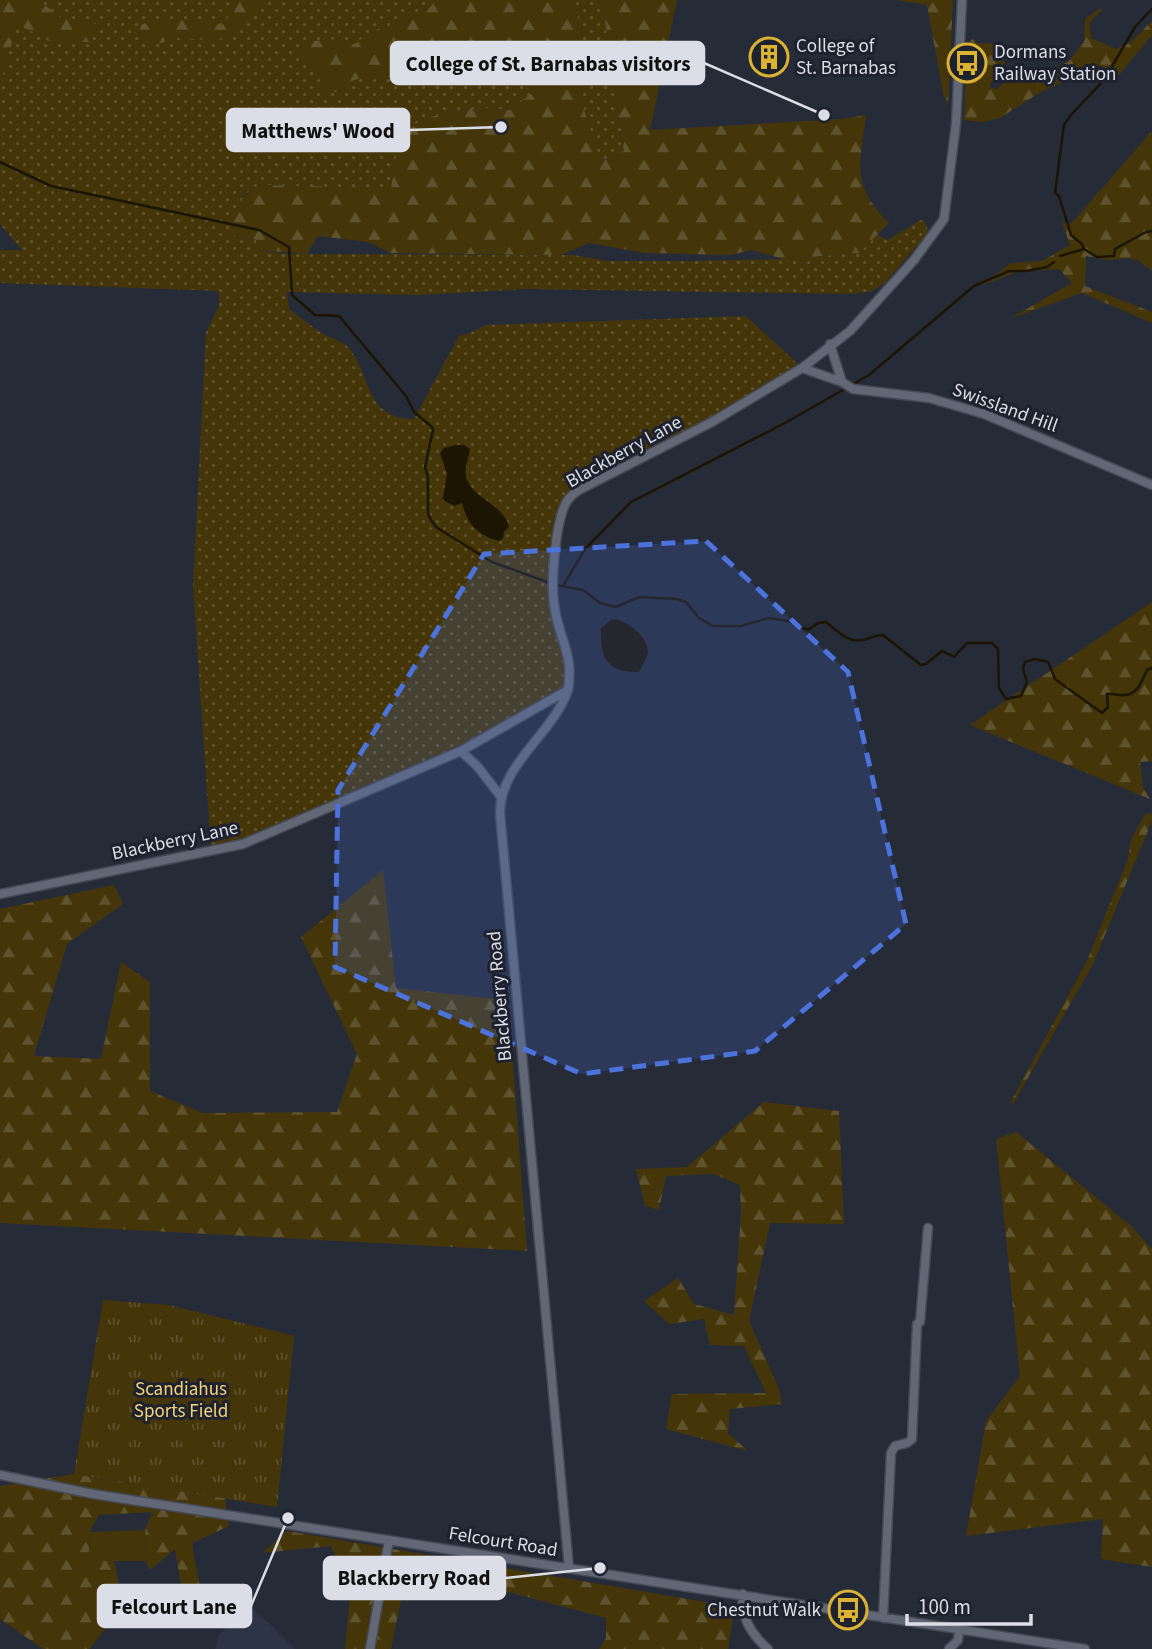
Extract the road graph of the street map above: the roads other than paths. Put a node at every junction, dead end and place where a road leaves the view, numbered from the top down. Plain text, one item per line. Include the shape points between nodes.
1 (962, 0) edge
2 (830, 344) junction
3 (802, 369) junction
4 (842, 382) junction
5 (1152, 485) edge
6 (568, 690) junction
7 (461, 751) junction
8 (502, 797) junction
9 (0, 894) edge
10 (928, 1228) dead end
11 (0, 1475) edge
12 (389, 1539) junction
13 (569, 1568) junction
14 (743, 1594) junction
15 (883, 1618) junction
16 (959, 1629) junction
17 (958, 1644) edge
18 (370, 1649) edge
19 (768, 1649) edge
20 (949, 1649) edge
21 (1085, 1649) edge

1 - 2 street, Blackberry Lane via 956,124 944,219 883,295 850,331
2 - 3 street, Blackberry Lane
2 - 4 street
3 - 4 street, Swissland Hill
3 - 6 street, Blackberry Lane via 712,422 579,490 567,502 553,588 555,613 570,658
4 - 5 street, Swissland Hill via 853,389 929,398 984,414
6 - 7 street, Blackberry Lane
6 - 8 street, Blackberry Road
7 - 8 street
7 - 9 street, Blackberry Lane via 243,844
8 - 13 street, Blackberry Road via 503,853
10 - 15 street via 917,1324 912,1438 891,1453
11 - 12 street, Felcourt Road via 93,1494
12 - 13 street, Felcourt Road
12 - 18 street
13 - 14 street, Felcourt Road
14 - 15 street, Felcourt Road
14 - 19 street via 746,1621
15 - 16 street, Felcourt Road
16 - 17 street
16 - 21 street, Felcourt Road
17 - 20 street

